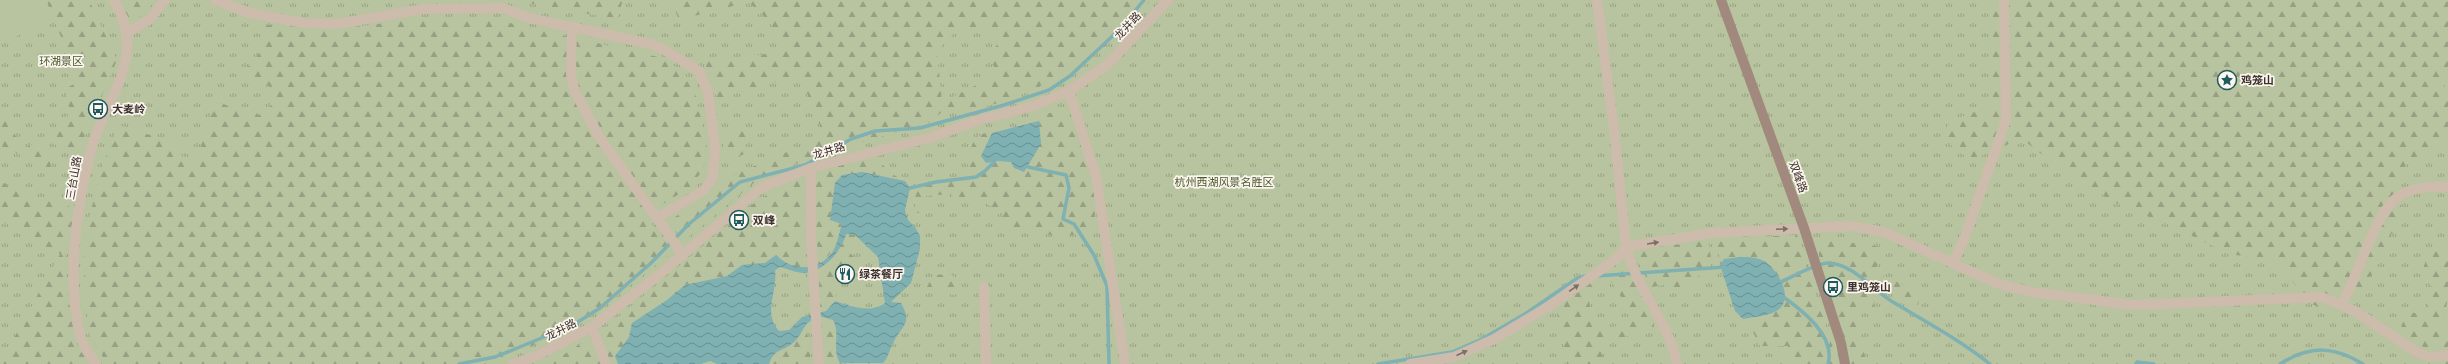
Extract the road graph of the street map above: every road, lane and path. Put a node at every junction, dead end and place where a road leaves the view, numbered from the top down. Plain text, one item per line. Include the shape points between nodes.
1 (114, 0) edge
2 (166, 0) edge
3 (215, 0) edge
4 (1168, 0) edge
5 (1596, 0) edge
6 (1721, 0) edge
7 (2004, 0) edge
8 (572, 26) junction
9 (126, 33) junction
10 (1069, 91) junction
11 (811, 168) junction
12 (2448, 187) edge
13 (657, 218) junction
14 (1804, 228) junction
15 (1626, 247) junction
16 (683, 254) junction
17 (1953, 264) junction
18 (984, 287) dead end
19 (2341, 305) junction
20 (592, 327) junction
21 (2448, 355) edge
22 (1435, 362) edge
23 (96, 364) edge
24 (513, 364) edge
25 (606, 364) edge
26 (819, 364) edge
27 (986, 364) edge
28 (1125, 364) edge
29 (1410, 364) edge
30 (1677, 364) edge
31 (1845, 364) edge

1 - 9 street, 三台山路 via 126,24
2 - 9 street via 149,20
3 - 8 street via 250,13 304,23 337,24 423,9 503,8 529,18
4 - 10 street, 龙井路 via 1107,65
5 - 15 street via 1615,138
6 - 14 main road, 双峰路
7 - 17 street via 2006,120
8 - 13 street via 572,74 575,92 600,138
8 - 13 street via 651,44 699,71 708,92 715,148 713,177 704,190
9 - 23 street, 三台山路 via 128,59 90,153 72,273 81,339
10 - 11 street, 龙井路 via 1033,106 978,120 929,138
10 - 28 street via 1096,176
11 - 16 street, 龙井路 via 762,187
11 - 26 street via 811,240
12 - 19 street via 2420,189 2393,200 2378,225
13 - 16 street
15 -> 14 street via 1711,233
14 - 17 street via 1852,226 1884,232
14 - 31 main road, 双峰路
22 -> 15 street via 1454,357 1494,339 1549,306 1616,259
15 - 30 street via 1636,274 1668,334
16 - 20 street, 龙井路
17 - 19 street via 1999,284 2032,292 2133,305 2322,297
18 - 27 street
19 - 21 street via 2355,311 2418,353 2429,357
20 - 24 street, 龙井路 via 536,356
20 - 25 street
22 - 29 street

